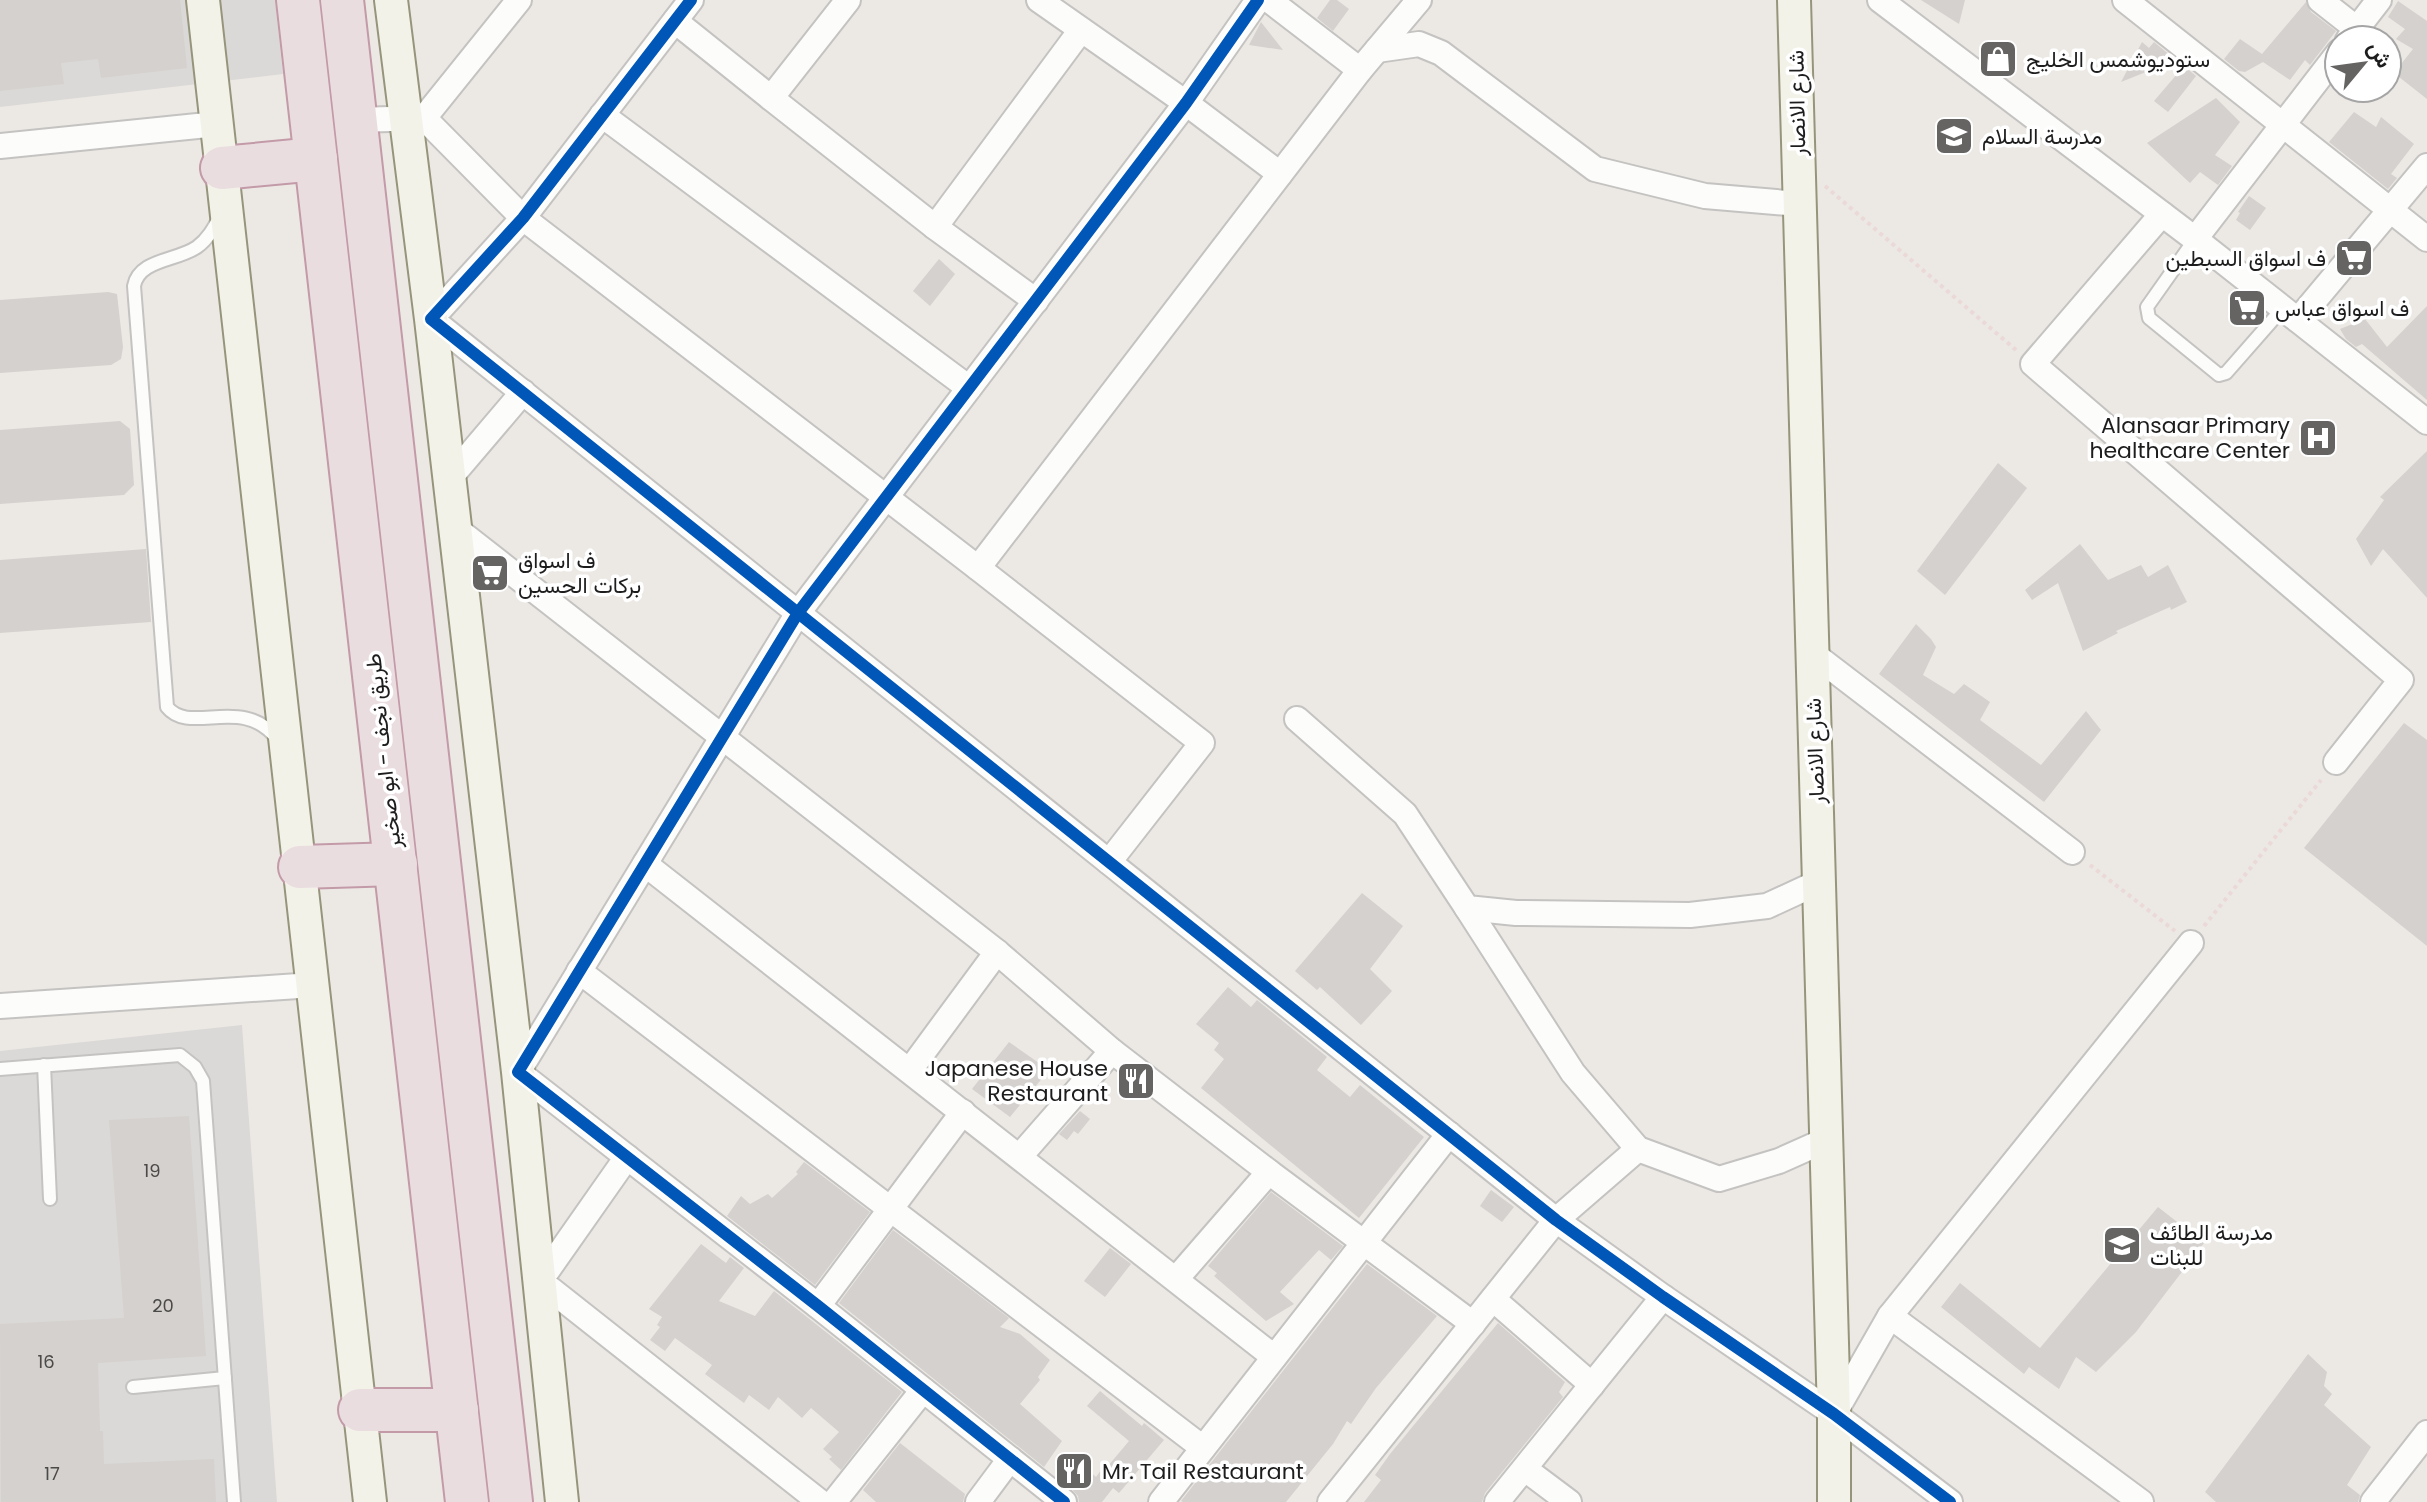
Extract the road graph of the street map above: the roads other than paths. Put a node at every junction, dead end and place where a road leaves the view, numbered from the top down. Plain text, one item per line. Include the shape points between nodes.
1 (203, 0) edge
2 (298, 0) edge
3 (342, 0) edge
4 (391, 0) edge
5 (519, 0) edge
6 (691, 0) edge
7 (848, 0) edge
8 (1039, 0) edge
9 (1258, 0) edge
10 (1269, 0) edge
11 (1419, 0) edge
12 (1794, 0) edge
13 (1880, 0) edge
14 (2125, 0) edge
15 (2320, 0) edge
16 (2379, 0) edge
17 (675, 21) junction
18 (2343, 24) edge
19 (2360, 24) edge
20 (1081, 30) junction
21 (1377, 50) junction
22 (1360, 70) junction
23 (2323, 73) edge
24 (771, 98) junction
25 (1186, 103) junction
26 (602, 115) junction
27 (414, 118) junction
28 (356, 120) junction
29 (217, 124) junction
30 (2283, 125) junction
31 (0, 146) edge
32 (316, 159) junction
33 (2427, 166) edge
34 (1280, 174) junction
35 (224, 187) junction
36 (1799, 204) junction
37 (2391, 210) junction
38 (2162, 214) junction
39 (523, 218) junction
40 (935, 227) junction
41 (2195, 239) junction
42 (2427, 239) edge
43 (1036, 301) junction
44 (2290, 314) junction
45 (431, 319) junction
46 (969, 388) junction
47 (523, 392) junction
48 (2427, 422) edge
49 (449, 479) junction
50 (885, 499) junction
51 (455, 528) junction
52 (978, 568) junction
53 (798, 613) junction
54 (1812, 653) junction
55 (1297, 719) dead end
56 (722, 737) junction
57 (287, 755) junction
58 (2336, 762) road end
59 (2072, 852) road end
60 (1109, 862) junction
61 (396, 864) junction
62 (645, 864) junction
63 (300, 867) junction
64 (1819, 882) junction
65 (1467, 908) junction
66 (2191, 943) road end
67 (997, 952) junction
68 (579, 971) junction
69 (313, 985) junction
70 (0, 1006) edge
71 (1112, 1051) junction
72 (44, 1065) junction
73 (0, 1069) edge
74 (910, 1070) junction
75 (518, 1072) junction
76 (963, 1112) junction
77 (1449, 1134) junction
78 (1826, 1140) junction
79 (1638, 1149) junction
80 (1020, 1156) junction
81 (627, 1157) junction
82 (1269, 1172) junction
83 (50, 1199) dead end
84 (891, 1208) junction
85 (1556, 1220) junction
86 (1364, 1243) junction
87 (1176, 1279) junction
88 (540, 1281) junction
89 (1663, 1297) junction
90 (1493, 1299) junction
91 (818, 1306) junction
92 (1890, 1316) junction
93 (1473, 1324) junction
94 (1274, 1357) junction
95 (225, 1378) junction
96 (1592, 1385) junction
97 (133, 1387) dead end
98 (923, 1390) junction
99 (360, 1410) junction
100 (457, 1410) junction
101 (1834, 1414) junction
102 (2427, 1433) edge
103 (1203, 1448) junction
104 (1010, 1459) junction
105 (1525, 1469) junction
106 (234, 1502) edge
107 (370, 1502) edge
108 (467, 1502) edge
109 (511, 1502) edge
110 (562, 1502) edge
111 (820, 1502) edge
112 (834, 1502) edge
113 (978, 1502) edge
114 (1064, 1502) edge
115 (1161, 1502) edge
116 (1330, 1502) edge
117 (1497, 1502) edge
118 (1569, 1502) edge
119 (1834, 1502) edge
120 (1950, 1502) edge
121 (2141, 1502) edge
122 (2373, 1502) edge

1 - 29 main road
2 - 32 highway, طريق نجف - ابو صخير
3 - 28 highway, طريق نجف - ابو صخير
4 - 27 main road
5 - 27 street
6 - 17 street
7 - 24 street
8 - 20 street
9 - 25 street
10 - 22 street
11 - 21 street
12 - 36 main road, شارع الانصار
13 - 38 street
14 - 30 street
15 - 18 street
16 - 19 street
17 - 24 street
17 - 26 street
20 - 25 street
20 - 40 street
21 - 22 street
21 - 36 street via 1419,44 1441,53 1595,169 1705,196
22 - 34 street
23 - 30 street
24 - 40 street
25 - 34 street
25 - 43 street
26 - 39 street
26 - 46 street
27 - 28 street
27 - 39 street
27 - 45 main road
28 - 109 highway, طريق نجف - ابو صخير
29 - 31 street
29 - 35 main road
30 - 37 street
30 - 41 street
32 - 35 highway
32 - 61 highway, طريق نجف - ابو صخير
33 - 37 street
34 - 52 street
35 - 57 main road
35 - 57 lane via 210,235 198,247 143,269 134,286 167,707 182,717 248,717 268,728
36 - 54 main road, شارع الانصار
37 - 42 street
37 - 44 street
38 - 41 street
38 - 58 street via 2033,364 2401,680
39 - 45 street
39 - 50 street
40 - 43 street
41 - 44 street
41 - 44 lane via 2147,307 2149,318 2219,375
43 - 46 street
44 - 48 street
45 - 47 street
45 - 49 main road
46 - 50 street
47 - 49 street
47 - 53 street
49 - 51 main road
50 - 52 street
50 - 53 street
51 - 56 street
51 - 75 main road
52 - 60 street via 1202,743
53 - 56 street
53 - 60 street
54 - 59 street
54 - 64 main road, شارع الانصار
55 - 65 street via 1405,814
56 - 62 street
56 - 67 street
57 - 63 main road
60 - 77 street
61 - 63 highway
61 - 100 highway, طريق نجف - ابو صخير
62 - 68 street
62 - 74 street
63 - 69 main road
64 - 65 street via 1767,906 1690,915
64 - 78 main road, شارع الانصار
65 - 79 street via 1573,1073
66 - 92 street
67 - 71 street
67 - 74 street
68 - 75 street
68 - 84 street
69 - 70 street
69 - 99 main road
71 - 80 street
71 - 82 street
72 - 73 lane
72 - 83 lane
72 - 95 lane via 180,1055 195,1067 203,1081
74 - 76 street
75 - 81 street
75 - 88 main road
76 - 80 street
76 - 84 street
77 - 85 street
77 - 86 street
78 - 79 street via 1719,1179
78 - 101 main road, شارع الانصار
79 - 85 street
80 - 87 street
81 - 88 street
81 - 91 street
82 - 86 street
82 - 87 street
84 - 91 street
84 - 103 street
85 - 89 street
85 - 90 street
86 - 93 street
86 - 94 street
87 - 94 street
88 - 110 main road
88 - 111 street
89 - 96 street
89 - 101 street
90 - 93 street
90 - 96 street
91 - 98 street
92 - 101 street
92 - 121 street
93 - 116 street
94 - 103 street
95 - 97 lane
95 - 106 lane
96 - 105 street
98 - 104 street
98 - 112 street
99 - 100 highway
99 - 107 main road
100 - 108 highway, طريق نجف - ابو صخير
101 - 119 main road, شارع الانصار
101 - 120 street
102 - 122 street
103 - 115 street
104 - 113 street
104 - 114 street
105 - 117 street
105 - 118 street

